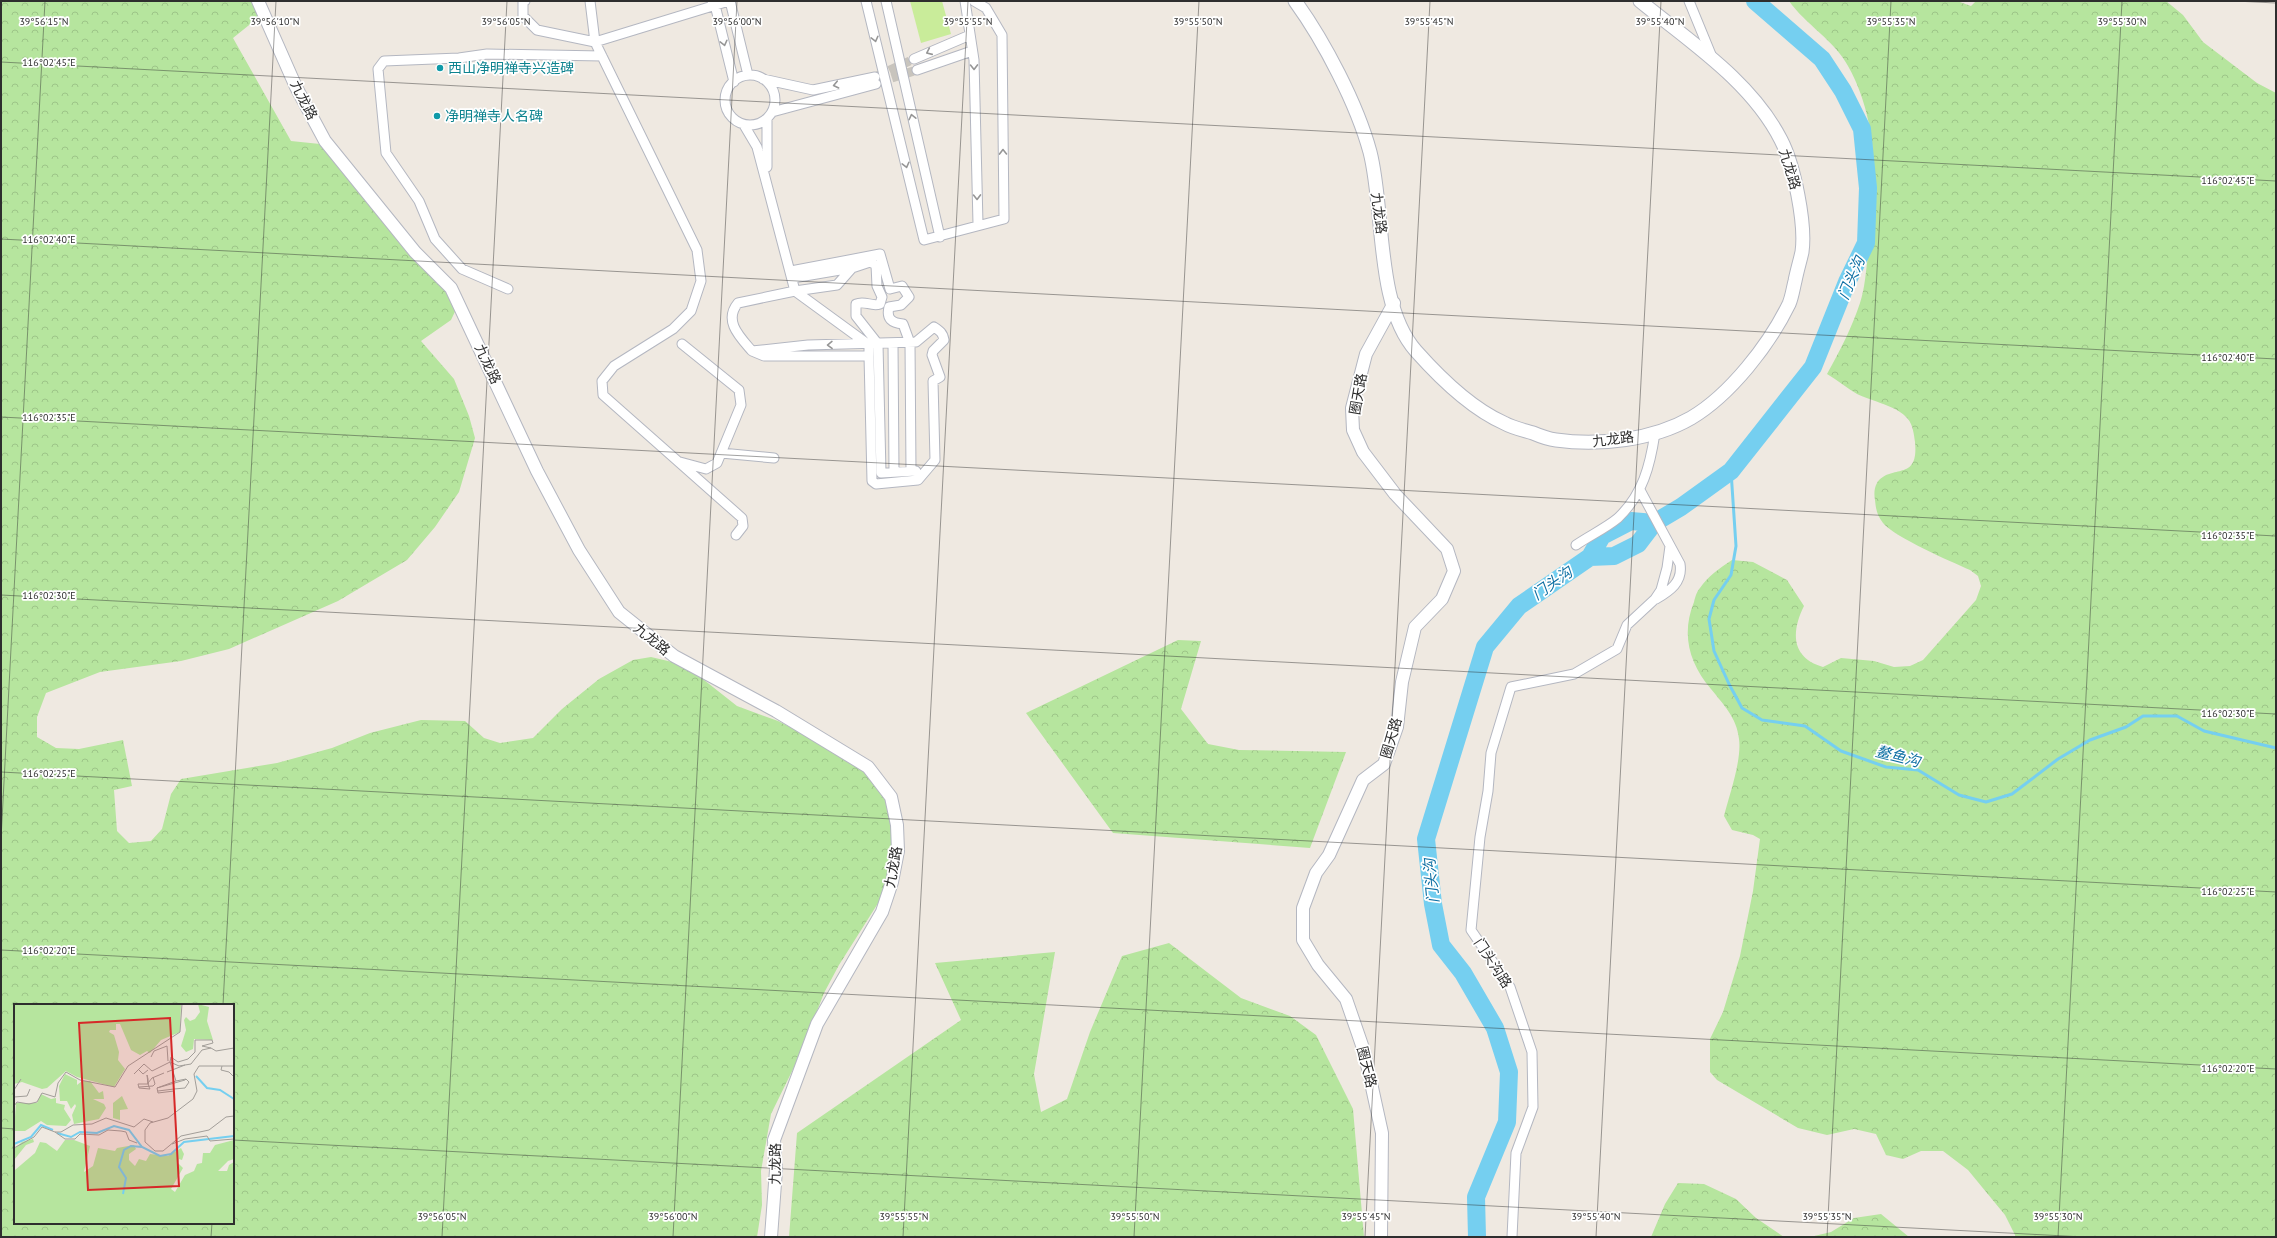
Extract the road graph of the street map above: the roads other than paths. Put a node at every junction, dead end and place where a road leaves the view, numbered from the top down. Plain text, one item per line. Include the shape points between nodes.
1 (258, 1) edge
2 (525, 1) edge
3 (590, 1) edge
4 (730, 1) edge
5 (866, 1) edge
6 (886, 1) edge
7 (965, 1) edge
8 (974, 1) edge
9 (1295, 1) edge
10 (1640, 1) edge
11 (1689, 1) edge
12 (714, 3) edge
13 (970, 35) junction
14 (595, 42) junction
15 (972, 51) junction
16 (602, 56) junction
17 (914, 59) tunnel mouth
18 (1713, 61) junction
19 (917, 70) tunnel mouth
20 (748, 75) junction
21 (762, 78) junction
22 (734, 82) junction
23 (770, 115) junction
24 (744, 125) junction
25 (767, 179) junction
26 (978, 224) junction
27 (940, 237) junction
28 (852, 268) junction
29 (792, 274) junction
30 (508, 289) dead end
31 (795, 291) junction
32 (1394, 303) junction
33 (910, 343) junction
34 (682, 344) dead end
35 (878, 344) junction
36 (893, 344) junction
37 (869, 345) junction
38 (752, 351) junction
39 (869, 356) junction
40 (1655, 432) junction
41 (721, 453) junction
42 (774, 458) dead end
43 (678, 462) junction
44 (926, 470) junction
45 (911, 471) junction
46 (894, 472) junction
47 (880, 473) junction
48 (880, 484) junction
49 (1640, 491) junction
50 (736, 535) dead end
51 (1576, 545) dead end
52 (1670, 546) junction
53 (1655, 599) junction
54 (771, 1237) edge
55 (1381, 1237) edge
56 (1512, 1237) edge

1 - 54 street, 九龙路 via 296,87 325,141 415,252 450,288 537,471 579,550 619,612 674,656 776,711 868,767 891,797 897,824 898,851 892,882 882,912 817,1024 774,1140 776,1170
2 - 14 street via 523,16 538,30
3 - 14 street
4 - 12 street
4 - 20 street
5 -> 27 street via 924,240
27 -> 6 street
7 - 13 street
26 -> 8 street via 1004,219 1002,35 986,8
9 - 32 main road, 九龙路 via 1310,22 1349,98 1370,152 1387,279
10 - 18 main road, 九龙路
11 - 18 street
12 - 14 street
12 -> 22 street
13 - 15 street
13 -> 17 street
14 - 16 street
15 - 19 street
15 -> 26 street
16 - 30 street via 487,54 459,58 384,61 378,69 386,153 419,201 436,239 462,269
16 - 43 street via 697,250 701,281 691,311 672,329 614,366 602,382 603,395
18 - 40 main road, 九龙路 via 1754,98 1782,140 1798,188 1802,249 1790,303 1758,354 1728,390 1691,418
20 - 21 street
20 - 22 street
21 - 23 street via 772,88 774,95
23 -> 21 street via 875,80 813,90
22 - 24 street via 726,93 727,109 737,122
23 - 24 street via 752,125
23 - 25 street
24 - 25 street via 757,147
25 - 29 street
26 - 27 street
28 - 29 street
28 - 31 street via 837,285
28 - 35 street via 870,262 876,265 877,286 882,297 880,304 874,306 859,303 854,310
29 - 31 street
29 - 33 street via 880,254 890,289 902,286 909,297 902,305 889,307 888,312 894,323 903,324
31 - 37 street
31 - 38 street via 738,303 732,310 735,330
32 - 40 main road, 九龙路 via 1400,325 1414,348 1477,408 1505,424 1554,440 1599,443
32 - 55 street, 圈天路 via 1366,354 1352,408 1353,430 1363,452 1395,494 1447,549 1454,571 1442,599 1415,627 1402,682 1397,727 1384,764 1362,780 1329,855 1316,873 1303,908 1303,940 1318,965 1346,999 1364,1051 1382,1133
33 - 36 street
33 - 44 street via 916,342 934,327 943,334 944,340 932,355 940,377 933,381 935,460
33 - 45 street
34 - 41 street via 739,390 741,405
35 - 36 street
35 - 37 street
35 - 47 street
36 - 46 street
37 -> 38 street via 808,345
37 - 39 street
38 - 39 street via 764,356
39 - 48 street via 872,481
40 - 49 street via 1652,453
41 - 42 street
41 - 43 street via 717,463 706,469
43 - 50 street via 742,518 743,526
44 - 45 street
44 - 48 street via 918,480
45 - 46 street
46 - 47 street
47 - 48 street
49 - 51 street via 1617,518
49 - 52 street
52 - 53 street via 1661,590
52 - 53 street via 1680,564 1681,575 1672,590
53 - 56 street, 门头沟路 via 1627,625 1617,649 1607,656 1574,674 1511,687 1491,753 1471,930 1510,987 1532,1052 1533,1107 1516,1153

